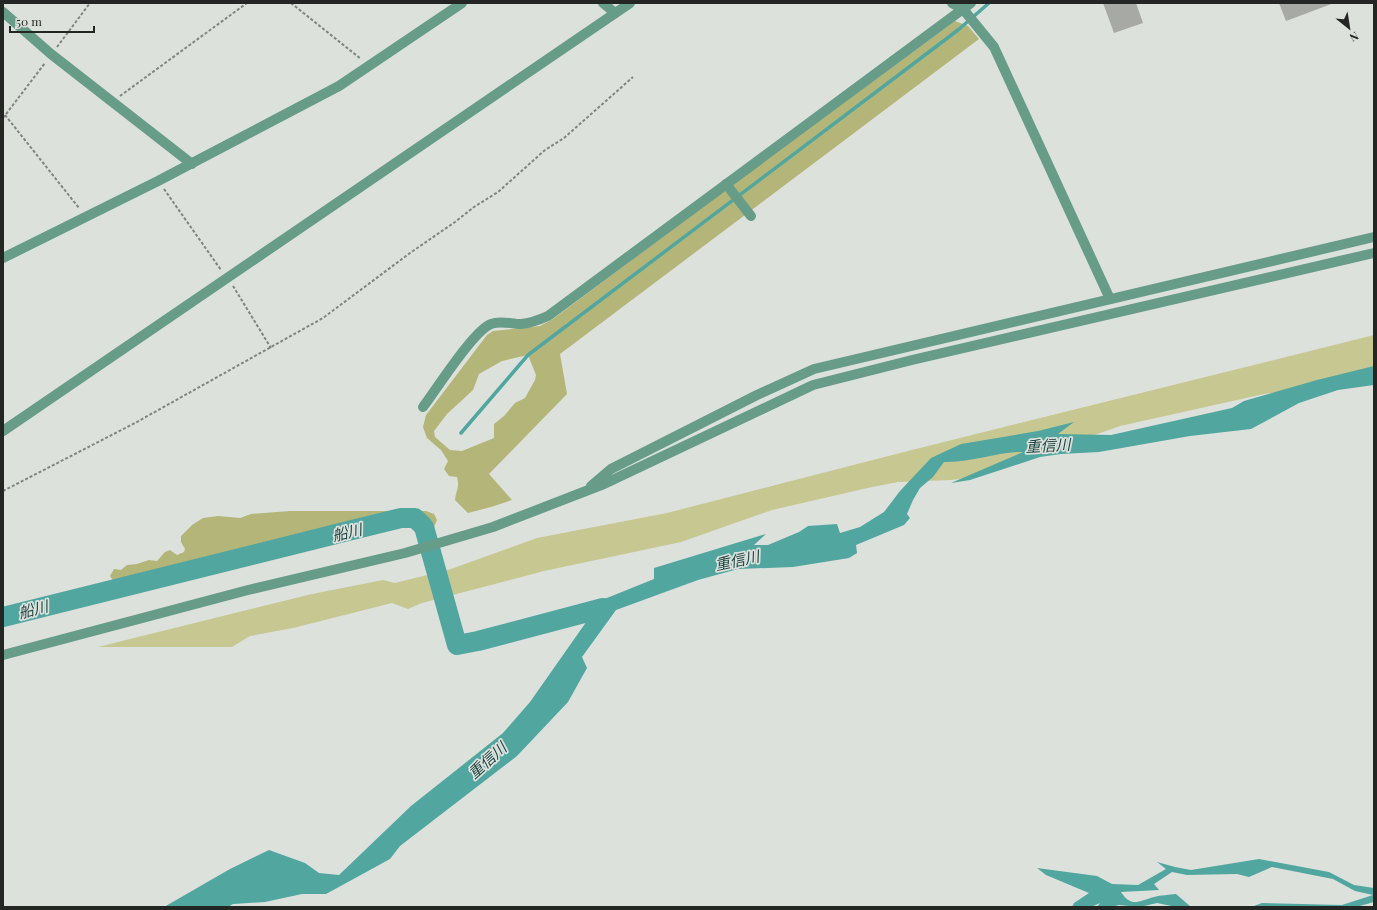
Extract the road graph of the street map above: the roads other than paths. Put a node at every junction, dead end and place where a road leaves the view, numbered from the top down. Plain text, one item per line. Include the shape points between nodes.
1 (462, 3) edge
2 (603, 3) edge
3 (630, 3) edge
4 (952, 3) edge
5 (967, 6) edge
6 (3, 12) edge
7 (615, 13) junction
8 (192, 164) junction
9 (727, 186) junction
10 (750, 214) dead end
11 (1374, 237) edge
12 (1374, 253) edge
13 (3, 258) edge
14 (1110, 299) junction
15 (424, 407) dead end
16 (3, 431) edge
17 (581, 494) junction
18 (3, 656) edge

1 - 8 street via 339,86
2 - 7 street
3 - 7 street
4 - 5 street
5 - 9 street
5 - 14 street via 994,47
6 - 8 street via 51,54
7 - 16 street
8 - 13 street
9 - 10 street
9 - 15 street via 548,316 522,324 491,324 481,330
11 - 14 street
12 - 17 street via 813,385
14 - 17 street via 814,369 611,469
17 - 18 street via 494,527 405,554 248,590

